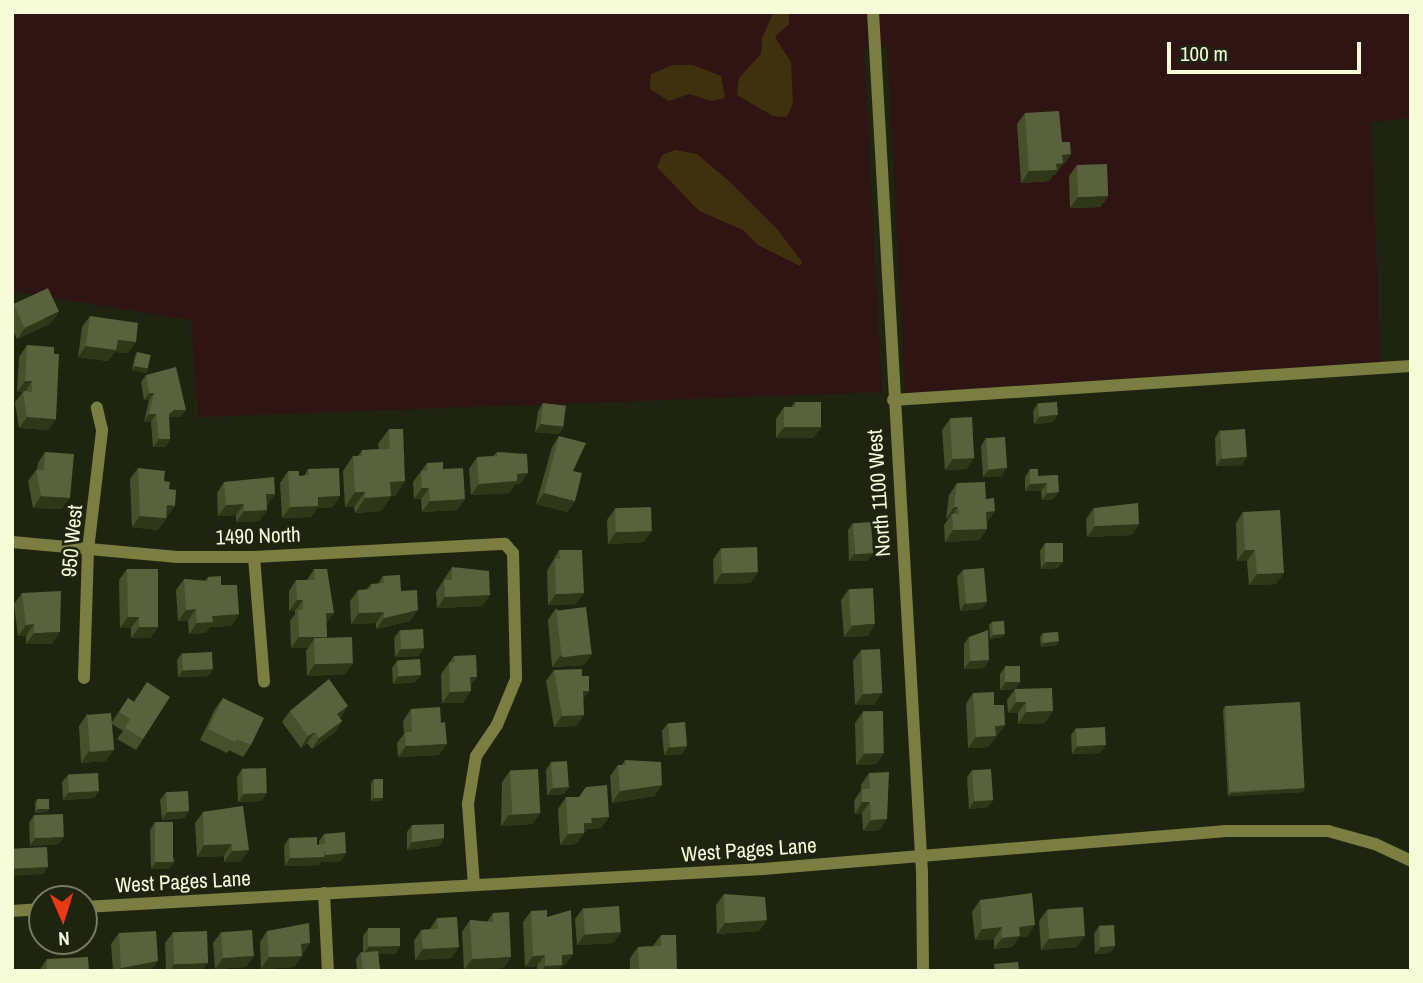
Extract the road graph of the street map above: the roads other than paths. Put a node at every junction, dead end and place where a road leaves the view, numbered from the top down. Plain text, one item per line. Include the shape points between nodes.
1 (873, 12) edge
2 (1411, 366) edge
3 (893, 400) junction
4 (97, 408) dead end
5 (12, 542) edge
6 (88, 550) junction
7 (254, 557) junction
8 (84, 678) dead end
9 (264, 681) dead end
10 (921, 857) junction
11 (1411, 860) edge
12 (474, 885) junction
13 (324, 893) junction
14 (98, 906) edge
15 (328, 971) edge
16 (923, 971) edge

1 - 3 street, North 1100 West
2 - 3 street
3 - 10 street, North 1100 West
4 - 6 street, 950 West via 102,430
5 - 6 street, 1490 North
6 - 7 street, 1490 North
6 - 8 street, 950 West
7 - 9 street
7 - 12 street, 1490 North via 505,544 513,552 516,679 497,725 477,756 468,804
10 - 11 street, West Pages Lane via 1226,831 1315,829 1375,844
10 - 12 street, West Pages Lane
10 - 16 street, North 1100 West
12 - 13 street, West Pages Lane
13 - 14 street, West Pages Lane
13 - 15 street

